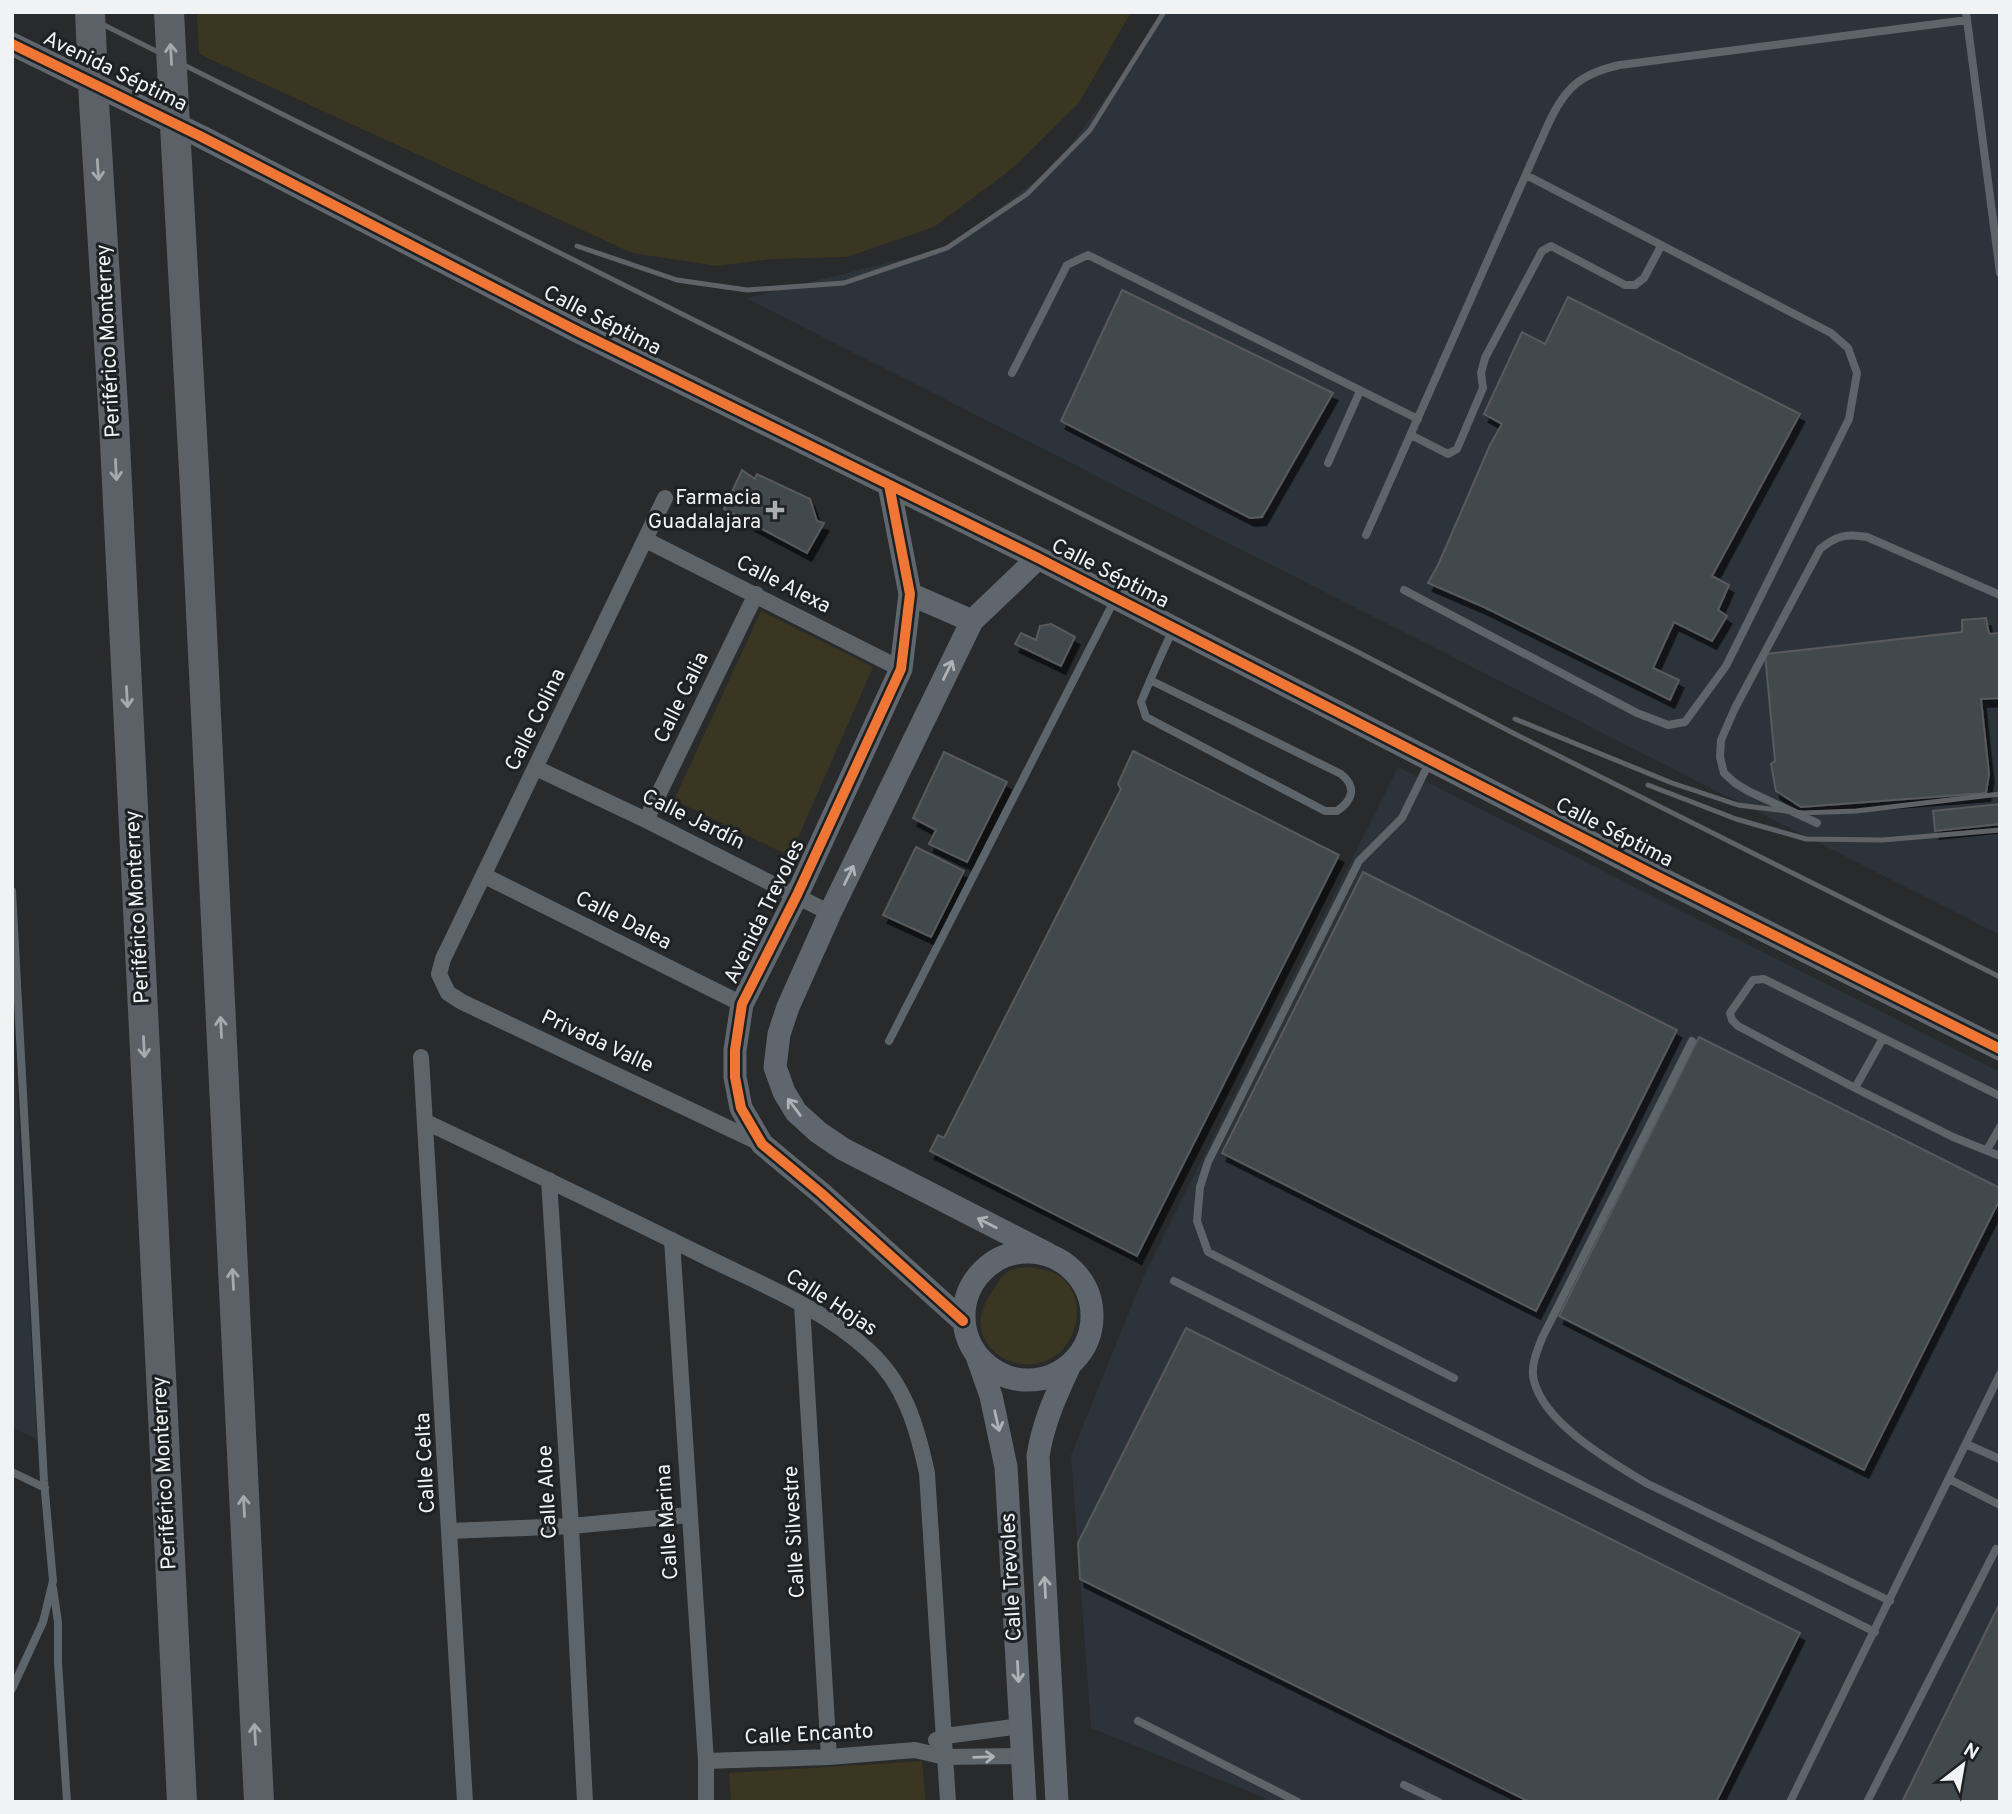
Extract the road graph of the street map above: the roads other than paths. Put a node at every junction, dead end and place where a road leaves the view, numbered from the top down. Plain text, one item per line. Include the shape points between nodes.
1 (90, 12) edge
2 (169, 12) edge
3 (1966, 16) edge
4 (12, 44) edge
5 (188, 140) junction
6 (1526, 174) junction
7 (1661, 246) junction
8 (2000, 273) edge
9 (1012, 373) dead end
10 (1360, 391) junction
11 (1418, 419) junction
12 (1412, 435) junction
13 (1328, 463) dead end
14 (889, 485) junction
15 (666, 498) dead end
16 (1366, 535) dead end
17 (646, 540) junction
18 (1038, 558) junction
19 (1404, 590) dead end
20 (756, 594) junction
21 (910, 594) junction
22 (2000, 595) edge
23 (1115, 598) junction
24 (972, 621) junction
25 (1173, 628) junction
26 (901, 670) junction
27 (1150, 680) junction
28 (1431, 760) junction
29 (536, 768) junction
30 (646, 820) junction
31 (1816, 823) dead end
32 (485, 876) junction
33 (12, 891) edge
34 (797, 895) junction
35 (830, 914) junction
36 (443, 959) joint
37 (15, 991) edge
38 (742, 1004) junction
39 (16, 1030) edge
40 (1883, 1038) junction
41 (890, 1041) dead end
42 (1692, 1041) dead end
43 (2000, 1049) edge
44 (421, 1057) dead end
45 (1855, 1088) junction
46 (2000, 1096) edge
47 (426, 1122) junction
48 (2000, 1127) edge
49 (762, 1144) junction
50 (1987, 1150) junction
51 (2000, 1156) edge
52 (549, 1180) junction
53 (672, 1240) junction
54 (1048, 1254) junction
55 (1174, 1281) dead end
56 (802, 1305) junction
57 (963, 1321) junction
58 (977, 1356) junction
59 (1070, 1365) junction
60 (2000, 1374) edge
61 (1454, 1378) dead end
62 (1966, 1444) junction
63 (2000, 1459) edge
64 (12, 1472) edge
65 (1949, 1479) junction
66 (45, 1488) junction
67 (2000, 1505) edge
68 (689, 1516) junction
69 (571, 1526) junction
70 (451, 1531) junction
71 (1996, 1549) dead end
72 (52, 1581) junction
73 (1890, 1601) junction
74 (1875, 1632) junction
75 (12, 1689) edge
76 (1138, 1721) dead end
77 (1021, 1726) junction
78 (945, 1736) junction
79 (915, 1750) junction
80 (1023, 1756) junction
81 (945, 1757) junction
82 (829, 1758) junction
83 (706, 1761) junction
84 (1404, 1785) dead end
85 (67, 1802) edge
86 (182, 1802) edge
87 (259, 1802) edge
88 (466, 1802) edge
89 (584, 1802) edge
90 (706, 1802) edge
91 (948, 1802) edge
92 (1025, 1802) edge
93 (1057, 1802) edge
94 (1298, 1802) edge
95 (1439, 1802) edge
96 (1790, 1802) edge
97 (1867, 1802) edge

1 -> 86 highway, Periférico Monterrey, bridge
5 -> 2 highway, bridge
3 - 6 lane via 1603,69 1569,88
3 - 8 lane
4 - 5 street, Avenida Séptima
5 - 14 street, Calle Séptima
87 -> 5 highway via 196,516
6 - 7 lane
6 - 11 lane
7 - 12 lane via 1644,278 1635,285 1625,285 1551,246 1542,251 1485,358 1483,388 1457,449 1448,454
7 - 19 lane via 1831,333 1848,348 1857,373 1849,419 1726,666 1685,722 1668,725 1637,713
9 - 10 lane via 1068,265 1088,255
10 - 11 lane
10 - 13 lane
11 - 12 lane
12 - 16 lane
14 - 18 street, Calle Séptima
14 - 21 street, Avenida Trevoles
15 - 17 street, Calle Colina
17 - 20 street, Calle Alexa
17 - 29 street, Calle Colina
18 - 23 street, Calle Séptima
18 - 24 street
20 - 26 street, Calle Alexa
20 - 30 street, Calle Calia
21 - 24 street
21 - 26 street, Avenida Trevoles
22 - 31 lane via 1867,537 1835,537 1820,549 1735,708 1721,740 1720,757 1724,773 1735,783
23 - 25 street, Calle Séptima
23 - 41 lane
35 -> 24 street
25 - 27 lane
25 - 28 street, Calle Séptima
26 - 34 street, Avenida Trevoles
27 - 27 lane via 1141,702 1146,717 1154,723 1325,811 1337,811 1350,799 1353,790 1341,774
28 - 43 street, Calle Séptima
28 - 61 lane via 1402,818 1359,861 1208,1162 1197,1221 1208,1252
29 - 30 street, Calle Jardín
29 - 32 street, Calle Colina
30 - 34 street, Calle Jardín
32 - 36 street, Calle Colina
32 - 38 street, Calle Dalea
33 - 37 lane
34 - 35 street, Calle Jardín
34 - 38 street, Avenida Trevoles
54 -> 35 street via 843,1149 796,1112 783,1093 775,1067 779,1034
36 - 49 street, Privada Valle via 442,984 462,1002
37 - 39 lane
38 - 49 street, Avenida Trevoles via 735,1076 741,1108
39 - 66 lane
40 - 45 lane
40 - 45 lane via 1758,978 1747,986 1730,1013 1738,1026
40 - 46 lane
42 - 73 lane via 1542,1338 1534,1360 1534,1379 1545,1404 1564,1424 1618,1466
44 - 47 street, Calle Celta
45 - 50 lane
47 - 52 street, Calle Hojas
47 - 70 street, Calle Celta
48 - 50 lane
49 - 57 street, Avenida Trevoles
50 - 51 lane
52 - 53 street, Calle Hojas
52 - 69 street, Calle Aloe
53 - 56 street, Calle Hojas
53 - 68 street, Calle Marina
54 - 57 street via 1016,1251 987,1264 968,1289
54 - 59 street via 1076,1273 1092,1303 1092,1326 1085,1347
55 - 74 lane
56 - 78 street, Calle Hojas via 868,1351 900,1390 918,1430 931,1515
56 - 82 street, Calle Silvestre
57 - 58 street
58 - 59 street via 997,1373 1022,1380 1048,1377
58 -> 77 street, Calle Trevoles via 1006,1467
93 -> 59 street, Calle Trevoles via 1038,1456 1041,1434
60 - 62 lane
62 - 63 lane
62 - 65 lane
64 - 66 lane
65 - 67 lane
65 - 73 lane
66 - 72 lane
68 - 69 street
68 - 83 street, Calle Marina
69 - 70 street
69 - 89 street, Calle Aloe
70 - 88 street, Calle Celta
71 - 97 lane
72 - 75 lane via 43,1622
72 - 85 lane
73 - 74 lane
74 - 96 lane
76 - 94 lane
77 - 78 street, Calle Encanto
77 - 80 street, Calle Trevoles
78 - 79 street, Calle Encanto
78 - 81 street, Calle Hojas
79 - 81 street, Calle Encanto
79 - 82 street, Calle Encanto
81 -> 80 street, Calle Encanto
80 - 92 street, Calle Trevoles
81 - 91 street, Calle Hojas
82 - 83 street, Calle Encanto
83 - 90 street, Calle Marina
84 - 95 lane

